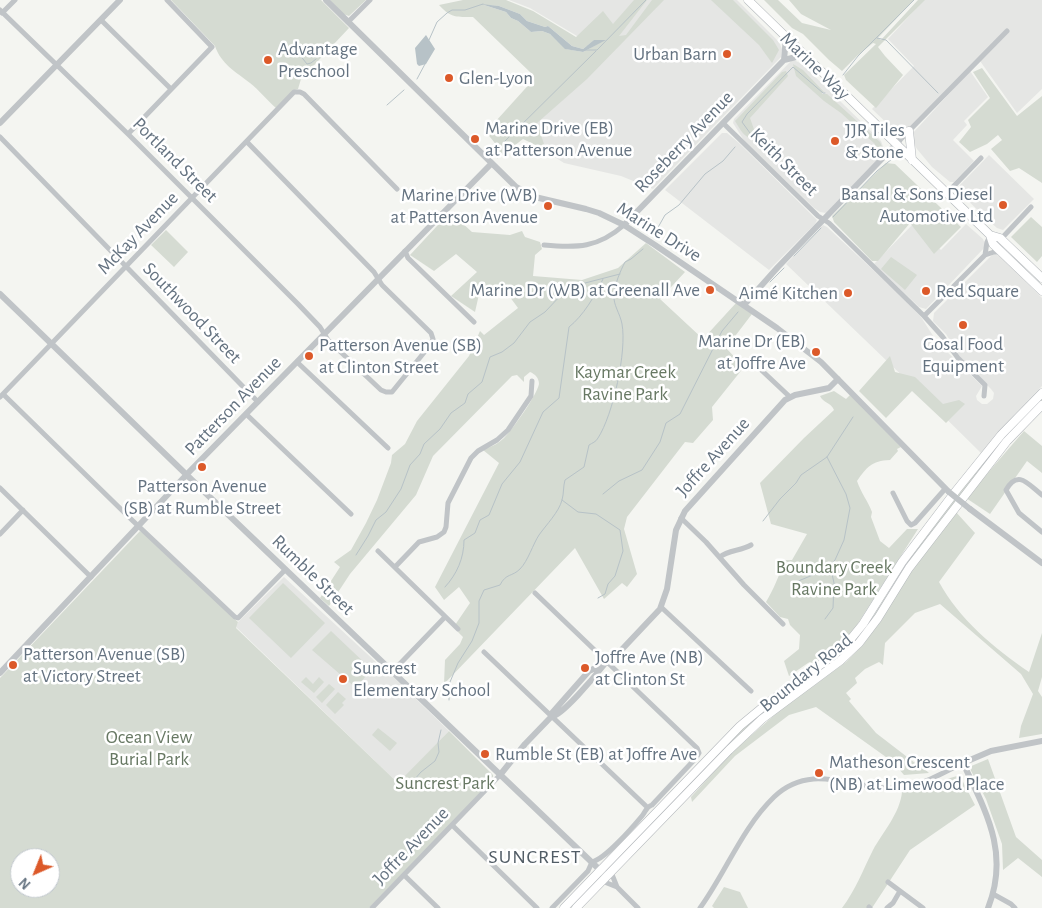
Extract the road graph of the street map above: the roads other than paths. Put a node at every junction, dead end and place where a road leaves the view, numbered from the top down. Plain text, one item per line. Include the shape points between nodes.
1 (15, 0) edge
2 (120, 0) edge
3 (167, 0) edge
4 (326, 0) edge
5 (370, 0) edge
6 (748, 0) edge
7 (1, 12) edge
8 (101, 20) junction
9 (348, 22) junction
10 (1007, 30) dead end
11 (786, 37) junction
12 (804, 55) junction
13 (784, 60) junction
14 (56, 66) junction
15 (171, 89) junction
16 (0, 123) edge
17 (723, 123) junction
18 (909, 131) junction
19 (128, 134) junction
20 (0, 138) edge
21 (247, 142) junction
22 (898, 143) junction
23 (981, 158) dead end
24 (912, 160) junction
25 (491, 164) junction
26 (397, 189) dead end
27 (947, 194) junction
28 (192, 198) junction
29 (1031, 207) dead end
30 (824, 220) junction
31 (624, 226) junction
32 (990, 235) junction
33 (1001, 239) junction
34 (544, 245) dead end
35 (405, 251) junction
36 (1002, 252) junction
37 (985, 255) junction
38 (126, 266) junction
39 (378, 278) junction
40 (1042, 278) edge
41 (1042, 291) edge
42 (0, 294) edge
43 (744, 305) junction
44 (924, 316) junction
45 (474, 322) dead end
46 (324, 334) junction
47 (51, 344) junction
48 (297, 362) junction
49 (751, 364) dead end
50 (838, 379) junction
51 (532, 381) dead end
52 (1042, 393) edge
53 (1, 396) edge
54 (984, 396) dead end
55 (790, 397) junction
56 (258, 402) junction
57 (1042, 405) edge
58 (246, 414) junction
59 (388, 448) dead end
60 (186, 475) junction
61 (0, 488) edge
62 (947, 491) junction
63 (893, 493) dead end
64 (1042, 495) edge
65 (23, 510) junction
66 (351, 514) dead end
67 (681, 518) junction
68 (140, 526) junction
69 (1042, 532) edge
70 (0, 534) edge
71 (751, 545) dead end
72 (378, 551) dead end
73 (720, 557) junction
74 (1042, 563) edge
75 (395, 568) junction
76 (286, 570) junction
77 (91, 577) junction
78 (535, 593) dead end
79 (661, 607) junction
80 (445, 617) junction
81 (783, 624) dead end
82 (458, 629) dead end
83 (484, 652) dead end
84 (606, 664) junction
85 (392, 672) junction
86 (0, 673) edge
87 (751, 691) dead end
88 (551, 717) junction
89 (1042, 740) edge
90 (963, 763) junction
91 (500, 775) junction
92 (647, 807) junction
93 (452, 825) junction
94 (592, 862) junction
95 (600, 870) junction
96 (404, 875) junction
97 (606, 877) junction
98 (888, 882) dead end
99 (617, 887) junction
100 (900, 892) junction
101 (993, 894) junction
102 (372, 908) edge
103 (438, 908) edge
104 (537, 908) edge
105 (552, 908) edge
106 (564, 908) edge
107 (576, 908) edge
108 (638, 908) edge
109 (700, 908) edge
110 (887, 908) edge
111 (923, 908) edge
112 (988, 908) edge
113 (1015, 908) edge

1 - 7 street
2 - 8 street
3 - 15 street via 212,48
4 - 9 street, Marine Drive
5 - 9 street
6 - 11 main road, Marine Way
7 - 14 street, Portland Street
8 - 14 street
8 - 15 street
9 - 25 street, Marine Drive
10 - 18 street
11 - 12 main road, Marine Way
11 - 13 street
12 - 13 street
12 - 22 main road, Marine Way
13 - 17 street, Roseberry Avenue
14 - 16 street
14 - 19 street, Portland Street
15 - 19 street
17 - 30 street, Keith Street
17 - 31 street, Roseberry Avenue
18 - 22 street
18 - 24 main road
19 - 28 street, Portland Street
20 - 38 street, Southwood Street
21 - 26 street, McKay Avenue via 293,93 298,92 304,94
21 - 28 street, McKay Avenue
21 - 39 street
22 - 24 main road, Marine Way
22 - 30 street
23 - 27 street
24 - 27 main road, Marine Way
25 - 31 street, Marine Drive via 526,194 586,209
25 - 35 street, Patterson Avenue
27 - 32 main road, Marine Way
28 - 38 street, McKay Avenue
28 - 46 street, Portland Street via 300,305
29 - 33 street
30 - 43 street
30 - 44 street, Keith Street
31 - 34 street, Roseberry Avenue via 604,240 588,246
31 - 43 street, Marine Drive
32 - 33 main road, Marine Way
32 - 36 main road, Marine Way via 993,244
32 - 37 street
33 - 40 main road, Marine Way
35 - 39 street, Patterson Avenue
35 - 45 street via 408,258
36 - 37 street
36 - 41 main road, Marine Way
37 - 44 street
38 - 47 street, McKay Avenue
38 - 56 street, Southwood Street
39 - 46 street, Patterson Avenue
39 - 46 street, Portland Street via 433,337 396,388 389,392 381,390
42 - 47 street, Rumble Street
43 - 50 street, Marine Drive via 809,352
44 - 54 street, Keith Street via 985,385
46 - 48 street, Patterson Avenue
47 - 53 street, McKay Avenue
47 - 60 street, Rumble Street
48 - 56 street, Patterson Avenue
48 - 59 street
49 - 55 street
50 - 55 street via 827,389
50 - 62 street, Marine Drive
51 - 75 street via 530,398 508,430 471,458 448,503 444,532 419,542
52 - 95 main road, Boundary Road via 1001,435 955,492 902,562 850,640 740,726
53 - 68 street
55 - 67 street, Joffre Avenue via 690,504
56 - 58 street, Patterson Avenue
57 - 97 main road, Boundary Road via 1007,442 919,555 859,643 840,662 762,719
58 - 60 street, Patterson Avenue
58 - 66 street
60 - 68 street, Patterson Avenue
60 - 76 street, Rumble Street
61 - 65 street
62 - 63 street via 911,525
62 - 74 street, Marine Drive, bridge
64 - 69 street via 1022,479 1010,482 1006,490 1019,513
65 - 70 street
65 - 77 street
67 - 73 street
67 - 79 street, Joffre Avenue
68 - 76 street via 238,618
68 - 77 street, Patterson Avenue
71 - 73 street
72 - 75 street
73 - 81 street
75 - 80 street
76 - 85 street, Rumble Street
77 - 86 street, Patterson Avenue
78 - 84 street
79 - 84 street, Joffre Avenue
79 - 87 street
80 - 82 street
80 - 85 street
83 - 88 street
84 - 88 street, Joffre Avenue via 589,671
84 - 92 street via 699,753
85 - 91 street, Rumble Street
88 - 91 street, Joffre Avenue
88 - 92 street
89 - 90 street via 991,751
90 - 101 street via 996,842 998,858
90 - 109 street via 906,787 818,778 786,787 748,828
91 - 93 street, Joffre Avenue
91 - 94 street, Rumble Street
92 - 94 street via 598,861
93 - 96 street, Joffre Avenue
93 - 104 street
94 - 95 street, Rumble Street
94 - 105 street via 588,871
95 - 97 street, Rumble Street
95 - 106 main road, Boundary Road
96 - 102 street, Joffre Avenue
96 - 103 street
97 - 99 street
97 - 99 street
97 - 107 main road, Boundary Road
98 - 100 street
99 - 108 street
100 - 110 street
100 - 111 street
101 - 112 street
101 - 113 street

